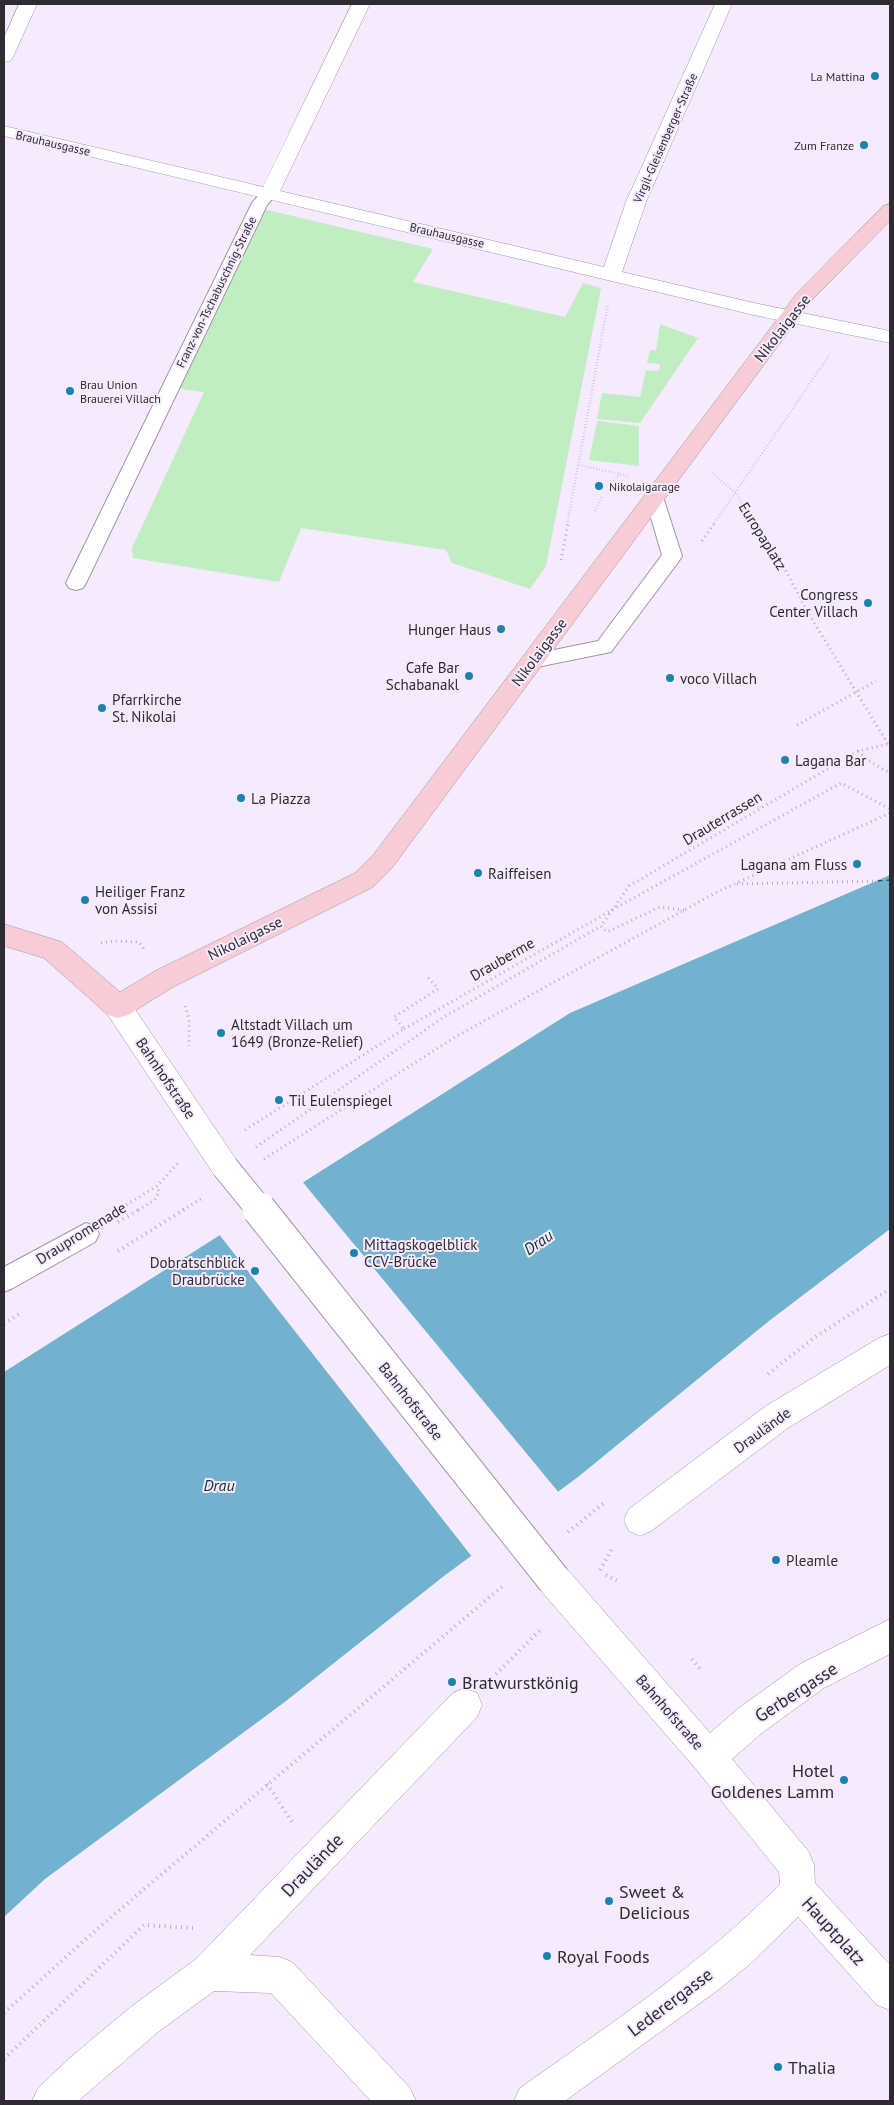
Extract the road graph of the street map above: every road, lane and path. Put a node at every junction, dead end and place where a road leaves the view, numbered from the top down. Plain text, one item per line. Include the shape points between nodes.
1 (28, 4) edge
2 (361, 4) edge
3 (724, 4) edge
4 (4, 56) edge
5 (4, 131) edge
6 (269, 193) junction
7 (890, 210) edge
8 (611, 274) junction
9 (609, 299) dead end
10 (789, 317) junction
11 (890, 338) edge
12 (830, 353) dead end
13 (684, 458) junction
14 (578, 465) junction
15 (620, 473) junction
16 (634, 478) dead end
17 (614, 480) dead end
18 (736, 493) junction
19 (602, 497) dead end
20 (654, 497) junction
21 (595, 512) dead end
22 (561, 560) dead end
23 (76, 583) dead end
24 (532, 661) junction
25 (876, 681) dead end
26 (866, 708) joint
27 (797, 725) dead end
28 (889, 745) edge
29 (858, 751) junction
30 (890, 773) edge
31 (890, 808) edge
32 (890, 813) edge
33 (878, 881) dead end
34 (734, 884) junction
35 (612, 910) junction
36 (684, 910) junction
37 (602, 926) junction
38 (4, 935) edge
39 (114, 941) dead end
40 (149, 955) dead end
41 (427, 976) dead end
42 (118, 1007) junction
43 (404, 1028) junction
44 (243, 1132) dead end
45 (255, 1148) dead end
46 (258, 1162) dead end
47 (178, 1163) dead end
48 (157, 1186) junction
49 (209, 1194) dead end
50 (140, 1209) dead end
51 (86, 1234) joint
52 (110, 1256) dead end
53 (4, 1280) edge
54 (890, 1289) edge
55 (28, 1309) dead end
56 (4, 1324) edge
57 (890, 1348) edge
58 (762, 1379) dead end
59 (610, 1498) dead end
60 (640, 1520) dead end
61 (564, 1536) dead end
62 (613, 1548) dead end
63 (510, 1580) dead end
64 (618, 1581) dead end
65 (546, 1624) dead end
66 (890, 1636) edge
67 (692, 1659) dead end
68 (701, 1670) dead end
69 (465, 1704) joint
70 (708, 1757) junction
71 (267, 1784) junction
72 (300, 1834) dead end
73 (798, 1891) junction
74 (249, 1930) junction
75 (209, 1972) junction
76 (890, 1992) edge
77 (4, 2014) edge
78 (4, 2059) edge
79 (51, 2101) edge
80 (397, 2101) edge
81 (534, 2101) edge

1 - 4 street
2 - 6 street, Franz-von-Tschabuschnig-Straße
3 - 8 street, Virgil-Gleisenberger-Straße via 636,202
5 - 6 street, Brauhausgasse
6 - 8 street, Brauhausgasse
6 - 23 lane, Franz-von-Tschabuschnig-Straße via 260,202
7 - 10 street, Nikolaigasse via 804,297
8 - 10 street, Brauhausgasse
9 - 14 path
10 - 11 street, Brauhausgasse
10 - 13 street, Nikolaigasse
12 - 18 path, Europaplatz
13 - 18 path, Europaplatz via 706,468
13 - 20 street, Nikolaigasse
14 - 15 path
14 - 22 path
15 - 16 path
15 - 17 path
18 - 26 path, Europaplatz
19 - 21 path
20 - 24 street, Nikolaigasse
20 - 24 lane via 672,556 637,604 604,647
24 - 42 street, Nikolaigasse via 384,861 364,880 164,979
25 - 27 path, bridge
26 - 28 path, Drauterrassen
28 - 29 path, Drauterrassen
29 - 30 path
29 - 35 path, Drauterrassen via 629,886
31 - 35 path, Drauberme via 841,783
32 - 34 path
33 - 34 path
34 - 36 path
35 - 37 path, Drauterrassen
35 - 43 path, Drauberme
36 - 37 path via 660,907 607,932
36 - 46 path via 457,1036
37 - 45 path via 444,1017
38 - 42 street, Bahnhofstraße via 53,950
39 - 40 path via 139,942
41 - 43 path via 438,989 394,1016
42 - 70 street, Bahnhofstraße, bridge via 225,1166 554,1580
43 - 44 path, Drauberme
47 - 48 path, Draupromenade
48 - 50 path, Draupromenade via 160,1192 156,1200
48 - 51 path, Draupromenade via 93,1225
49 - 52 path
51 - 53 lane, Draupromenade
54 - 58 path via 815,1337
55 - 56 path
57 - 60 street, Draulände via 777,1417
59 - 61 path
62 - 64 path via 599,1572
63 - 71 path
65 - 69 path
66 - 70 street, Gerbergasse via 812,1676
67 - 68 path
69 - 74 street, Draulände
70 - 73 street, Bahnhofstraße via 796,1865
71 - 72 path
71 - 77 path via 97,1929
73 - 76 street, Hauptplatz
73 - 81 street, Lederergasse via 774,1918 724,1960 657,2013
74 - 75 street, Draulände
74 - 78 path via 144,1925
75 - 79 street, Draulände via 145,2019
75 - 80 street via 279,1975

